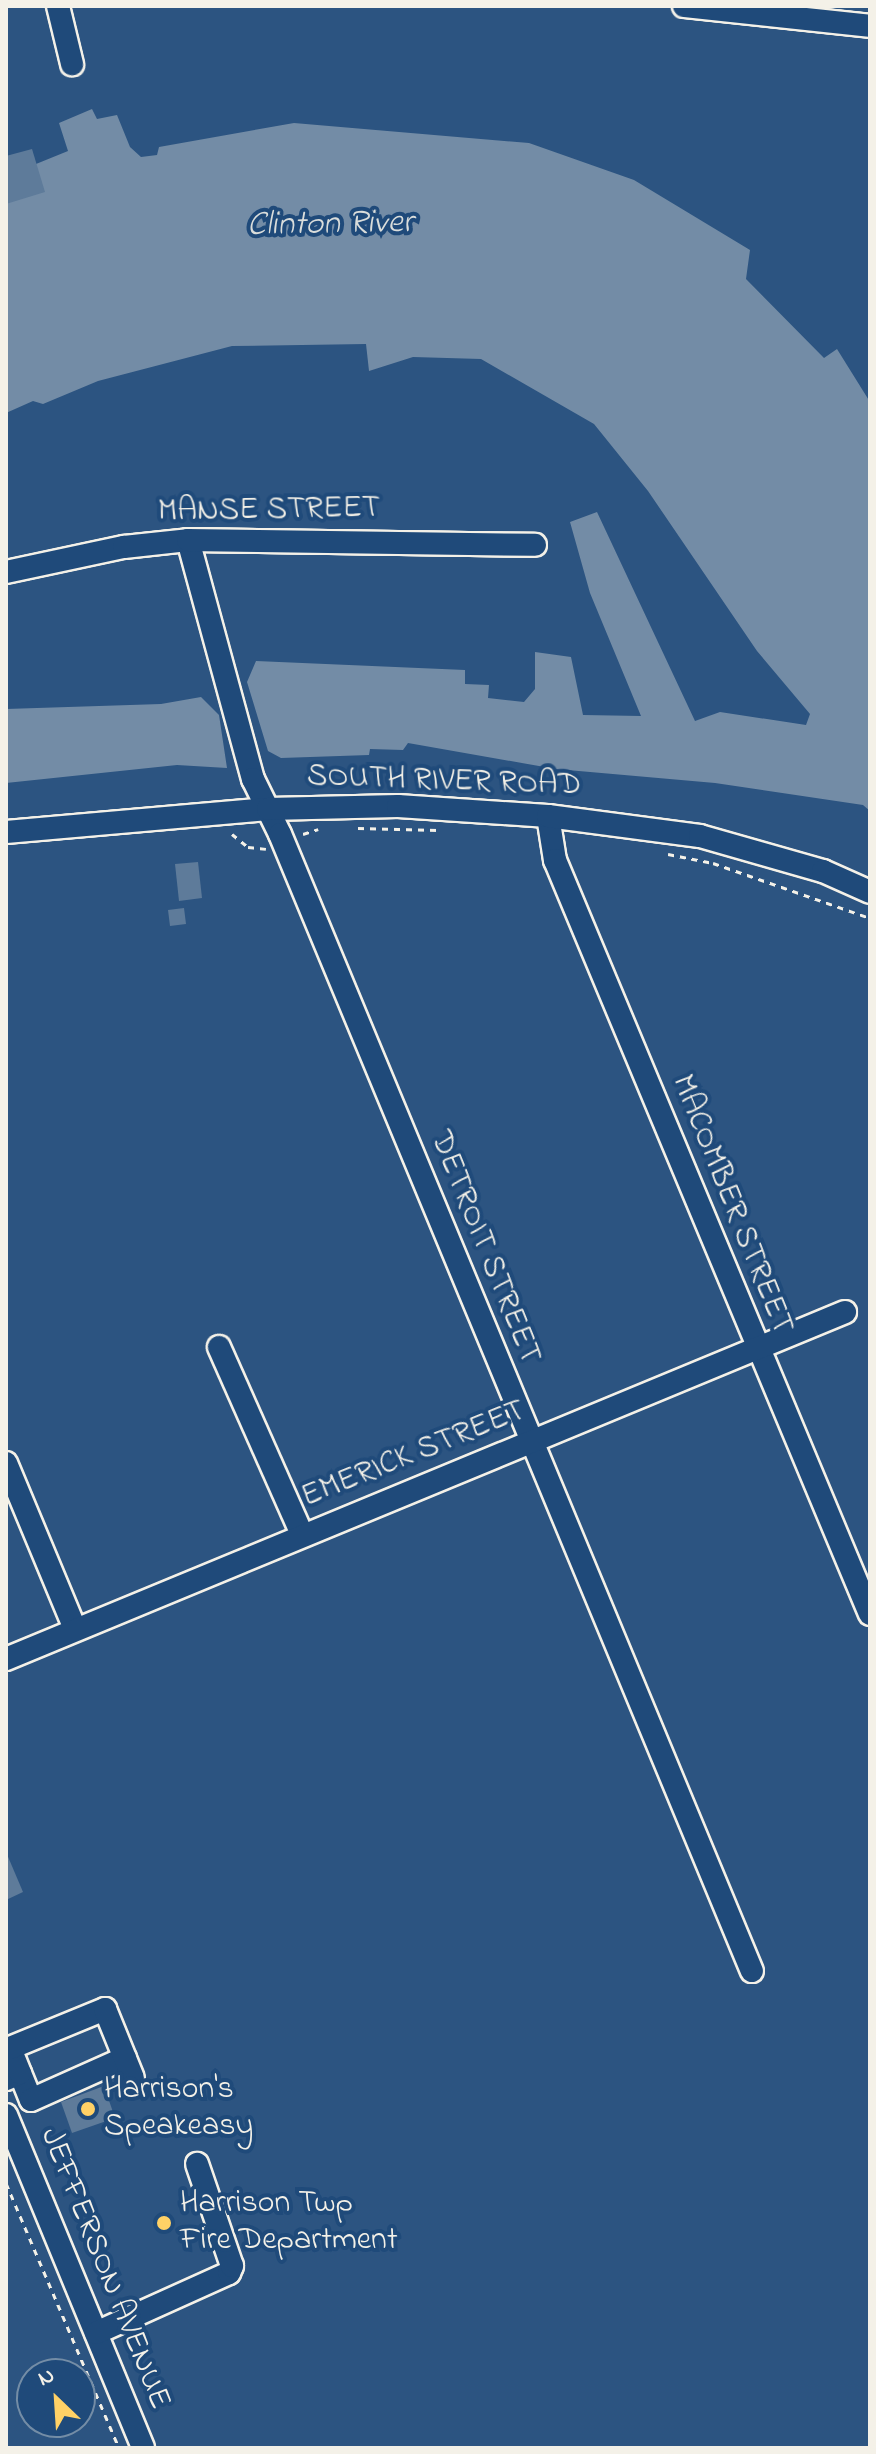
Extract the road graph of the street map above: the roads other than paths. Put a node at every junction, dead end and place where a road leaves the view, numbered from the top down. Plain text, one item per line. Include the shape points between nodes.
1 (58, 6) edge
2 (684, 6) edge
3 (870, 26) edge
4 (72, 64) dead end
5 (188, 540) junction
6 (535, 545) dead end
7 (6, 572) edge
8 (268, 809) junction
9 (548, 816) junction
10 (9, 838) edge
11 (870, 892) edge
12 (845, 1312) dead end
13 (219, 1347) dead end
14 (755, 1347) junction
15 (530, 1443) junction
16 (6, 1463) edge
17 (302, 1534) junction
18 (870, 1614) edge
19 (75, 1629) junction
20 (6, 1659) edge
21 (752, 1971) dead end
22 (13, 2076) edge
23 (6, 2115) edge
24 (197, 2164) dead end
25 (96, 2333) junction
26 (143, 2448) edge

1 - 4 street
2 - 3 street
5 - 6 street, MANSE STREET
5 - 7 street, MANSE STREET via 124,547
5 - 8 street, DETROIT STREET via 253,779
8 - 9 street, SOUTH RIVER ROAD via 398,806
8 - 10 street, SOUTH RIVER ROAD
8 - 15 street, DETROIT STREET
9 - 11 street, SOUTH RIVER ROAD via 700,836 823,871
9 - 14 street, MACOMBER STREET via 555,860
12 - 14 street, EMERICK STREET
13 - 17 street
14 - 15 street, EMERICK STREET
14 - 18 street, MACOMBER STREET
15 - 17 street, EMERICK STREET
15 - 21 street, DETROIT STREET
16 - 19 street
17 - 19 street, EMERICK STREET
19 - 20 street, EMERICK STREET
22 - 22 street via 10,2048 105,2009 129,2068 31,2100
23 - 25 street, JEFFERSON AVENUE
24 - 25 street via 232,2266 229,2273
25 - 26 street, JEFFERSON AVENUE

